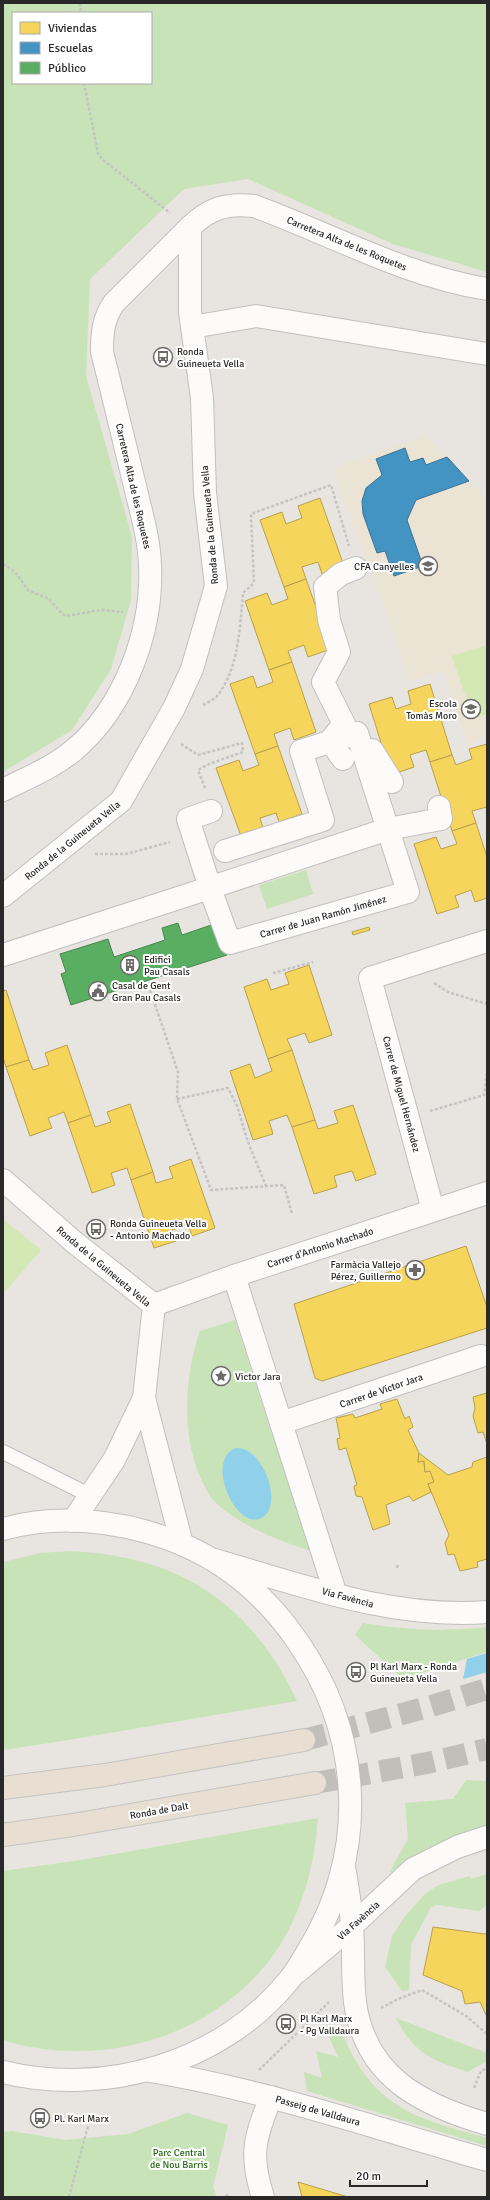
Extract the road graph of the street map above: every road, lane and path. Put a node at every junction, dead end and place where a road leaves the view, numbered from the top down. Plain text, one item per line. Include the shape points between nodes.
1 (84, 84) edge
2 (190, 227) junction
3 (487, 289) edge
4 (192, 327) junction
5 (487, 354) edge
6 (3, 564) edge
7 (356, 568) joint
8 (144, 629) junction
9 (200, 706) dead end
10 (330, 741) junction
11 (180, 743) dead end
12 (353, 756) junction
13 (392, 782) dead end
14 (3, 790) edge
15 (209, 802) joint
16 (440, 807) dead end
17 (388, 829) junction
18 (194, 836) junction
19 (225, 851) dead end
20 (94, 854) dead end
21 (207, 889) junction
22 (3, 896) edge
23 (487, 941) edge
24 (3, 955) edge
25 (313, 962) dead end
26 (273, 973) dead end
27 (433, 982) dead end
28 (150, 990) dead end
29 (487, 1004) edge
30 (487, 1072) edge
31 (177, 1099) junction
32 (424, 1113) dead end
33 (3, 1180) edge
34 (266, 1186) junction
35 (487, 1193) edge
36 (433, 1210) junction
37 (292, 1214) dead end
38 (234, 1276) junction
39 (154, 1305) junction
40 (481, 1356) dead end
41 (144, 1398) junction
42 (281, 1423) junction
43 (3, 1452) edge
44 (91, 1496) junction
45 (73, 1521) junction
46 (3, 1529) edge
47 (182, 1544) junction
48 (213, 1559) junction
49 (398, 1564) dead end
50 (397, 1568) dead end
51 (336, 1595) junction
52 (487, 1612) edge
53 (304, 1740) tunnel mouth
54 (315, 1783) tunnel mouth
55 (3, 1788) edge
56 (3, 1835) edge
57 (487, 1837) edge
58 (345, 1867) junction
59 (352, 1926) junction
60 (294, 1974) junction
61 (329, 2002) dead end
62 (380, 2009) dead end
63 (487, 2034) edge
64 (487, 2068) edge
65 (147, 2070) junction
66 (3, 2072) edge
67 (257, 2072) dead end
68 (474, 2088) dead end
69 (271, 2097) junction
70 (487, 2124) edge
71 (88, 2126) dead end
72 (487, 2160) edge
73 (69, 2197) edge
74 (263, 2197) edge

1 - 2 path via 98,153 153,201
2 - 3 street, Carretera Alta de les Roquetes via 201,217 224,206 254,206 403,266
2 - 4 street
2 - 8 street, Carretera Alta de les Roquetes via 114,303 106,314 102,333 102,352 147,539 150,587
4 - 5 street via 256,316
4 - 22 street, Ronda de la Guineueta Vella via 202,398 205,493 216,586 192,668 174,708 121,801
6 - 8 path via 15,572 28,590 49,599 62,614 72,616 101,610 131,612
7 - 9 path via 331,485 251,514 254,583 243,593 239,635 230,673 218,696
7 - 10 street via 341,574 325,587 329,620 339,652 323,682 344,724
8 - 14 street, Carretera Alta de les Roquetes via 122,687 106,714 88,736 74,750 53,764
10 - 12 street, Carrer de Juan Ramón Jiménez via 357,732
10 - 19 street, Carrer de Juan Ramón Jiménez via 300,751 323,820
11 - 15 path via 198,755 242,743 242,752 198,770
12 - 13 street via 372,750
12 - 17 street, Carrer de Juan Ramón Jiménez
15 - 18 street, Carrer de Juan Ramón Jiménez via 188,819
16 - 17 street via 441,819
17 - 21 street
17 - 21 street, Carrer de Juan Ramón Jiménez via 408,892 230,943
18 - 20 path via 126,854
18 - 21 street, Carrer de Juan Ramón Jiménez
21 - 24 street
23 - 36 street, Carrer de Miguel Hernández via 370,978
25 - 26 path
27 - 29 path via 448,992
28 - 31 path via 178,1072
30 - 32 path, Carrer de Miguel Hernández via 484,1095
31 - 34 path via 211,1190
31 - 34 path via 228,1088
33 - 39 street, Ronda de la Guineueta Vella via 79,1246
34 - 37 path via 284,1185
35 - 36 street, Carrer d'Antonio Machado
36 - 38 street, Carrer d'Antonio Machado
38 - 39 street, Carrer d'Antonio Machado
38 - 42 street
39 - 41 street, Ronda de la Guineueta Vella
40 - 42 street, Carrer de Víctor Jara
41 - 44 street, Ronda de la Guineueta Vella via 114,1460
41 - 47 street, Ronda de la Guineueta Vella
42 - 51 street
43 - 44 lane
44 - 45 street, Ronda de la Guineueta Vella
45 - 46 street
45 - 47 street via 124,1526
47 - 48 street
48 - 51 street, Via Favència
48 - 58 street via 241,1579 266,1602 292,1633 322,1682 342,1738 348,1767 351,1797
49 - 50 path
51 - 52 street, Via Favència via 411,1611 456,1615
53 - 55 highway via 105,1774
54 - 56 highway, Ronda de Dalt
57 - 59 street, Via Favència via 457,1847 413,1869
58 - 59 street
58 - 60 street via 330,1909
59 - 60 street, Via Favència
59 - 70 street via 355,2004 366,2042 383,2067 403,2086 427,2102
60 - 65 street via 265,2005 224,2036 174,2062
61 - 67 path
62 - 63 path via 422,1990 466,2016
64 - 68 path via 481,2071
65 - 66 street via 109,2078 70,2081 44,2080
65 - 69 street, Passeig de Valldaura
69 - 72 street, Passeig de Valldaura
69 - 74 street via 260,2124 254,2156 256,2175
71 - 73 path

